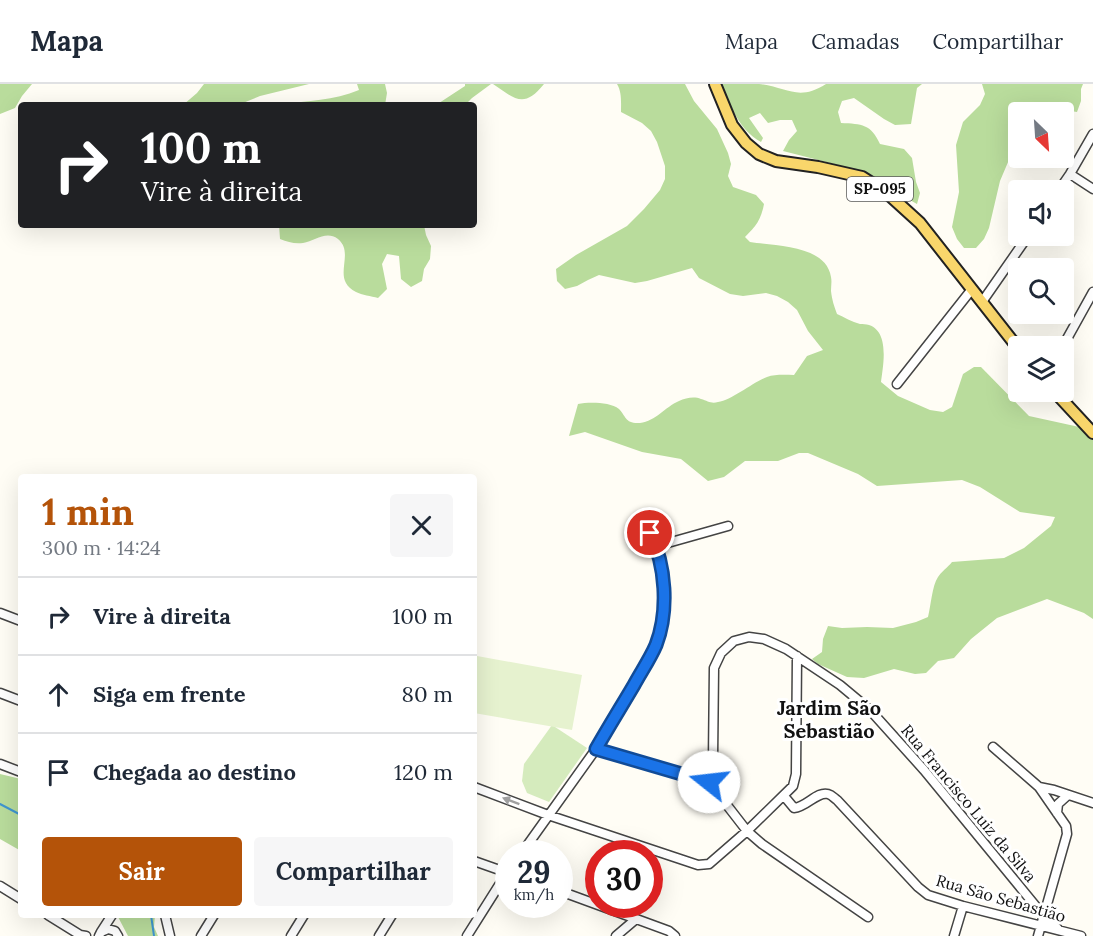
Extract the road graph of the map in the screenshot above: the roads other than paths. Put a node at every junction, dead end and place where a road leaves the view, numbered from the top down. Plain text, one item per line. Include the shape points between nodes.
1 (715, 84) edge
2 (1093, 134) edge
3 (1070, 174) junction
4 (1066, 180) edge
5 (1093, 189) edge
6 (1021, 246) edge
7 (972, 289) junction
8 (1093, 292) edge
9 (982, 302) junction
10 (1009, 336) edge
11 (1069, 336) edge
12 (897, 384) dead end
13 (1064, 402) edge
14 (1093, 433) edge
15 (643, 519) dead end
16 (728, 526) dead end
17 (657, 546) junction
18 (0, 613) edge
19 (18, 620) edge
20 (797, 656) junction
21 (817, 669) junction
22 (797, 676) junction
23 (0, 693) edge
24 (18, 700) edge
25 (993, 747) dead end
26 (596, 749) junction
27 (0, 764) edge
28 (18, 771) edge
29 (709, 782) junction
30 (1039, 787) junction
31 (477, 788) edge
32 (1068, 795) junction
33 (784, 796) junction
34 (1093, 803) edge
35 (1057, 813) junction
36 (548, 815) junction
37 (747, 831) junction
38 (531, 840) edge
39 (477, 862) edge
40 (495, 868) edge
41 (0, 886) edge
42 (495, 894) edge
43 (573, 896) edge
44 (18, 897) edge
45 (963, 906) junction
46 (1043, 915) junction
47 (868, 917) dead end
48 (53, 918) edge
49 (111, 918) edge
50 (114, 918) edge
51 (166, 918) edge
52 (212, 918) edge
53 (302, 918) edge
54 (390, 918) edge
55 (636, 919) junction
56 (1041, 926) junction
57 (1058, 929) junction
58 (116, 934) edge
59 (95, 935) edge
60 (470, 935) edge
61 (170, 936) edge
62 (201, 936) edge
63 (291, 936) edge
64 (379, 936) edge
65 (616, 936) edge
66 (675, 936) edge
67 (954, 936) edge
68 (1038, 936) edge
69 (1081, 936) edge

1 - 7 main road, SP-095 via 732,124 759,154 776,161 862,177 920,223
2 - 3 street
3 - 4 street
3 - 5 street
6 - 9 street
7 - 9 main road, SP-095
7 - 12 street
8 - 11 street
9 - 10 main road, SP-095
13 - 14 main road
15 - 17 street
16 - 17 street
17 - 26 street via 663,579 663,620 656,644
18 - 19 street
20 - 21 street, Rua Francisco Luiz da Silva
20 - 22 street
20 - 29 street, Rua Francisco Luiz da Silva via 764,639 748,637 734,641 721,653 714,668
21 - 22 street
21 - 46 street, Rua Francisco Luiz da Silva via 878,719
22 - 33 street via 796,774 793,786
23 - 24 street
25 - 30 street
26 - 29 street
26 - 36 street
27 - 28 street
29 - 37 street
30 - 32 street
30 - 35 street
36 -> 31 street
32 - 34 street
32 - 35 street via 1058,804
33 - 37 street
33 - 45 street, Rua São Sebastião via 794,808 820,794 828,794 918,887 928,895
35 - 46 street via 1067,834
36 - 37 street via 698,865 709,864
36 - 38 street
37 - 47 street
39 - 40 street
41 - 44 street
42 - 60 street
43 - 55 street
45 - 56 street, Rua São Sebastião
45 - 67 street
46 - 56 street
46 - 57 street, Rua Francisco Luiz da Silva
48 - 59 street via 80,934
49 - 59 street
50 - 58 street
51 - 61 street
52 - 62 street
53 - 63 street
54 - 64 street
55 - 65 street
55 - 66 street
56 - 57 street, Rua São Sebastião
56 - 68 street
57 - 69 street, Rua São Sebastião
58 - 59 street via 108,928

